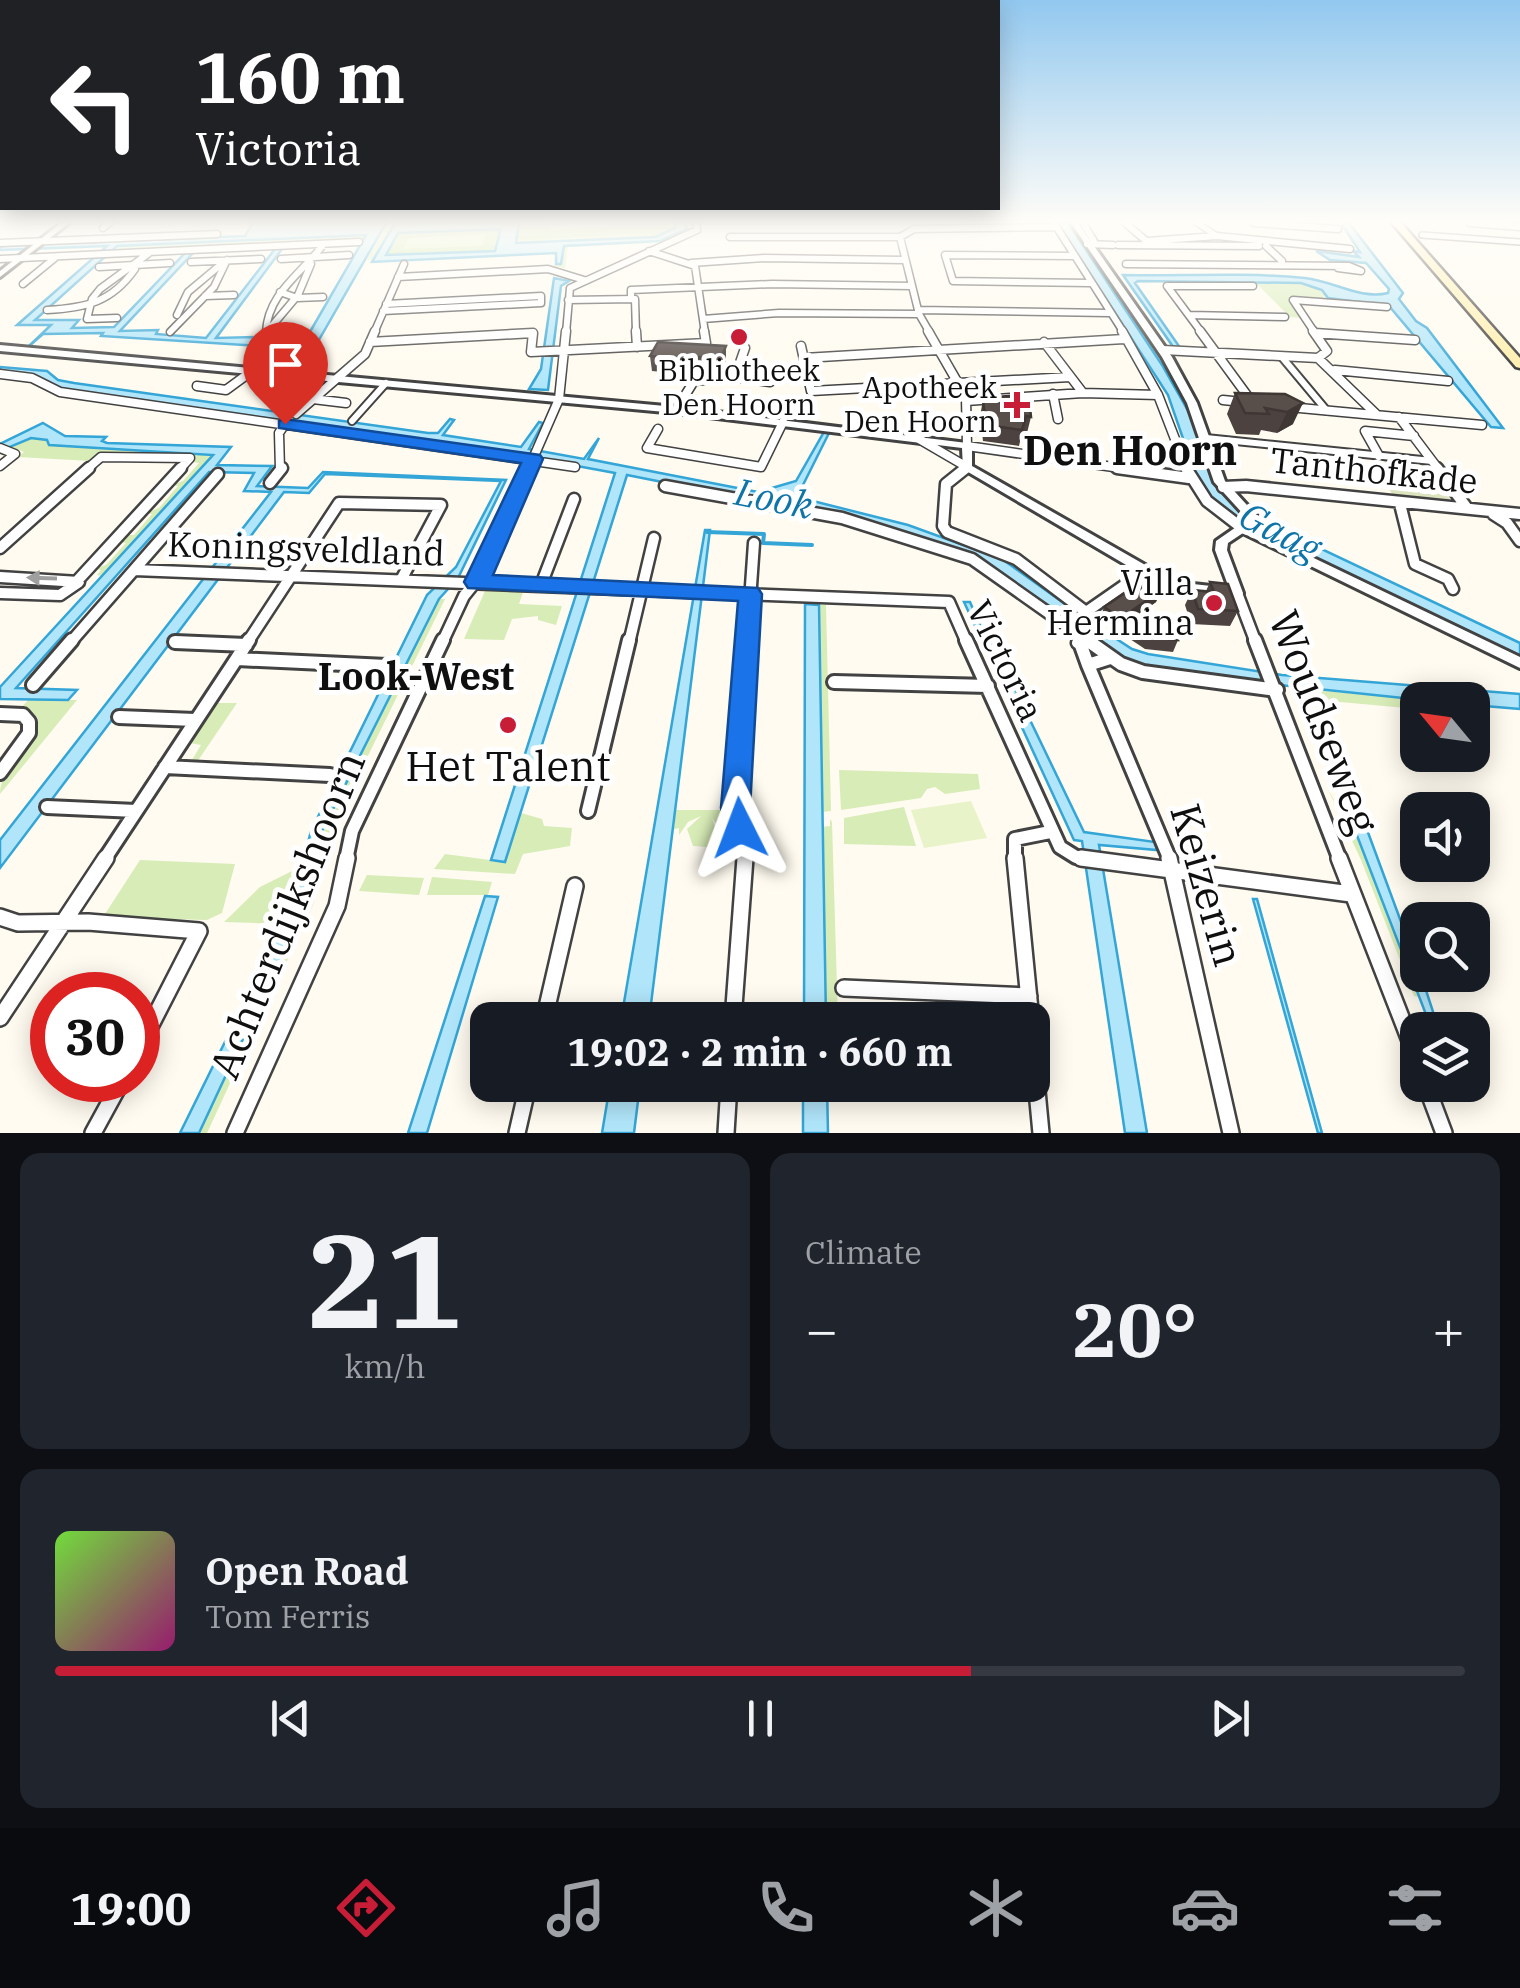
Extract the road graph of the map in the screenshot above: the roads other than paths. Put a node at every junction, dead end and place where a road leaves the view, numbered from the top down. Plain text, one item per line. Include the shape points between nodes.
1 (33, 276) edge
2 (120, 276) edge
3 (129, 276) edge
4 (210, 276) edge
5 (219, 276) edge
6 (299, 276) edge
7 (308, 276) edge
8 (419, 276) edge
9 (570, 276) edge
10 (593, 276) edge
11 (697, 276) edge
12 (909, 276) edge
13 (952, 276) edge
14 (1086, 276) edge
15 (1109, 276) edge
16 (1445, 276) edge
17 (1448, 276) edge
18 (398, 277) joint
19 (584, 280) junction
20 (1090, 283) junction
21 (23, 284) dead end
22 (912, 286) junction
23 (1253, 286) dead end
24 (214, 287) junction
25 (699, 287) junction
26 (121, 288) junction
27 (304, 288) junction
28 (100, 289) junction
29 (192, 292) junction
30 (284, 293) junction
31 (234, 294) dead end
32 (205, 296) junction
33 (323, 297) dead end
34 (297, 298) junction
35 (633, 298) junction
36 (568, 300) junction
37 (1386, 307) dead end
38 (90, 308) junction
39 (384, 308) junction
40 (46, 310) dead end
41 (919, 312) junction
42 (1109, 312) junction
43 (177, 315) junction
44 (1189, 315) junction
45 (1286, 317) dead end
46 (118, 318) dead end
47 (87, 319) junction
48 (703, 319) junction
49 (80, 326) dead end
50 (170, 332) dead end
51 (1316, 334) junction
52 (1124, 339) junction
53 (1415, 340) dead end
54 (370, 342) junction
55 (1044, 342) junction
56 (802, 346) dead end
57 (637, 347) junction
58 (0, 348) edge
59 (745, 348) dead end
60 (938, 349) junction
61 (561, 351) junction
62 (1328, 351) junction
63 (1165, 353) junction
64 (1220, 354) junction
65 (1520, 354) edge
66 (1280, 356) junction
67 (804, 358) junction
68 (1318, 358) junction
69 (1520, 365) edge
70 (1336, 368) junction
71 (250, 372) junction
72 (0, 374) edge
73 (1070, 376) junction
74 (735, 377) junction
75 (336, 379) junction
76 (1448, 381) dead end
77 (770, 382) dead end
78 (386, 384) junction
79 (958, 384) junction
80 (196, 386) dead end
81 (1083, 393) junction
82 (1054, 394) junction
83 (280, 395) dead end
84 (1158, 395) junction
85 (312, 399) junction
86 (558, 399) junction
87 (1223, 400) dead end
88 (966, 401) junction
89 (346, 403) dead end
90 (1252, 403) junction
91 (1269, 405) edge
92 (1280, 406) edge
93 (676, 410) junction
94 (1326, 410) junction
95 (296, 414) dead end
96 (1377, 414) junction
97 (1399, 417) junction
98 (1058, 419) dead end
99 (352, 421) dead end
100 (784, 422) junction
101 (285, 424) junction
102 (1482, 425) dead end
103 (658, 429) dead end
104 (1414, 436) junction
105 (918, 438) junction
106 (1206, 438) junction
107 (967, 446) junction
108 (3, 449) edge
109 (535, 454) junction
110 (1379, 456) junction
111 (104, 457) junction
112 (1432, 461) junction
113 (0, 466) edge
114 (966, 466) junction
115 (575, 467) dead end
116 (218, 474) dead end
117 (1189, 478) junction
118 (270, 483) dead end
119 (665, 486) dead end
120 (1222, 487) junction
121 (574, 498) dead end
122 (1400, 504) junction
123 (1467, 508) junction
124 (1486, 510) junction
125 (1520, 514) edge
126 (1247, 524) junction
127 (654, 538) dead end
128 (1520, 541) edge
129 (754, 543) dead end
130 (0, 548) edge
131 (0, 557) edge
132 (134, 570) junction
133 (1145, 571) junction
134 (0, 577) edge
135 (292, 577) junction
136 (78, 580) junction
137 (400, 580) junction
138 (476, 582) junction
139 (541, 585) junction
140 (1453, 588) dead end
141 (641, 590) junction
142 (0, 593) edge
143 (1237, 593) junction
144 (750, 594) junction
145 (1081, 636) junction
146 (174, 642) dead end
147 (246, 644) junction
148 (1110, 658) junction
149 (238, 659) junction
150 (1520, 663) edge
151 (1088, 664) junction
152 (387, 666) dead end
153 (834, 682) dead end
154 (1274, 683) junction
155 (33, 685) dead end
156 (988, 686) junction
157 (0, 714) edge
158 (119, 717) dead end
159 (195, 720) junction
160 (165, 766) junction
161 (0, 774) edge
162 (330, 774) dead end
163 (47, 807) dead end
164 (136, 811) junction
165 (588, 811) dead end
166 (1050, 832) junction
167 (1174, 870) junction
168 (575, 886) dead end
169 (1351, 894) junction
170 (0, 918) edge
171 (64, 922) junction
172 (844, 988) dead end
173 (1028, 996) junction
174 (548, 1002) edge
175 (735, 1002) edge
176 (1029, 1002) edge
177 (160, 1007) edge
178 (1400, 1016) edge
179 (0, 1018) edge
180 (110, 1102) edge
181 (524, 1102) edge
182 (729, 1102) edge
183 (1039, 1102) edge
184 (1432, 1102) edge
185 (93, 1133) edge
186 (235, 1133) edge
187 (517, 1133) edge
188 (726, 1133) edge
189 (1042, 1133) edge
190 (1231, 1133) edge
191 (1444, 1133) edge

1 - 21 street
2 - 28 street
3 - 26 street
4 - 29 street
5 - 24 street
6 - 30 street
7 - 27 street
8 - 18 street
9 - 19 street
10 - 19 street
11 - 25 street
12 - 22 street
13 - 20 street via 953,281
14 - 20 street
15 - 63 street
16 - 69 main road
17 - 65 main road
18 - 39 street
19 - 36 street via 570,288
20 - 42 street
22 - 25 street
22 - 41 street
23 - 44 street via 1167,286
24 - 29 street
24 - 32 street
25 - 35 street via 631,290
25 - 48 street
26 - 28 street
26 - 38 street
27 - 30 street
27 - 34 street
28 - 38 street
29 - 32 street
29 - 43 street
30 - 34 street
30 - 34 street via 263,336
31 - 32 street
32 - 43 street
33 - 34 street
35 - 36 street
35 - 57 street
36 - 61 street, Achterdijkshoorn
37 - 51 street via 1293,300
38 - 40 street
38 - 47 street
39 - 39 street via 540,303 541,296
39 - 54 street
41 - 42 street
41 - 48 street
41 - 60 street
42 - 52 street
43 - 50 street
44 - 45 street
44 - 64 street
46 - 47 street
47 - 49 street
48 - 57 street via 706,342
51 - 53 street
51 - 62 street
52 - 55 street
52 - 84 street
54 - 61 street via 533,333 532,352
54 - 75 street
55 - 60 street
55 - 73 street
56 - 67 street
57 - 61 street
58 - 71 street
59 - 74 street
60 - 67 street
60 - 79 street
61 - 86 street, Achterdijkshoorn
62 - 68 street
62 - 70 street
63 - 64 street
63 - 106 street
64 - 66 street
64 - 90 street
66 - 68 street
66 - 94 street
67 - 79 street via 811,391
68 - 70 street
70 - 76 street
70 - 96 street
71 - 75 street
71 - 80 street via 226,390
72 - 101 street via 32,378 60,392
73 - 79 street
73 - 81 street
74 - 77 street
74 - 93 street via 694,381
75 - 78 street
75 - 85 street
78 - 86 street
78 - 99 street
79 - 88 street
81 - 82 street
81 - 84 street
82 - 88 street
82 - 98 street
83 - 85 street
84 - 117 street
85 - 89 street
85 - 95 street
86 - 93 street
86 - 109 street, Achterdijkshoorn
87 - 90 street
88 - 107 street
90 - 91 street
92 - 94 street
93 - 100 street
94 - 96 street
96 - 97 street
97 - 102 street
97 - 104 street
100 - 103 street via 761,467 647,448
100 - 105 street
101 - 109 street
101 - 118 street via 279,433 284,466
104 - 110 street via 1365,431
104 - 112 street
105 - 107 street
105 - 114 street
106 - 110 street
106 - 120 street
107 - 114 street
107 - 117 street
108 - 113 street via 14,454
109 - 115 street
109 - 138 street, Achterdijkshoorn
110 - 112 street
111 - 130 street
111 - 131 street
111 - 136 street via 191,461
112 - 123 street
114 - 133 street
114 - 133 street via 946,484 947,532 1016,559 1086,612
116 - 132 street
117 - 126 street via 1214,510
119 - 145 street via 842,518 972,559
120 - 122 street, Tanthofkade
120 - 126 street
121 - 139 street
122 - 123 street, Tanthofkade
122 - 140 street via 1414,564 1448,579
123 - 124 street, Tanthofkade
124 - 125 street, Tanthofkade
124 - 128 street
126 - 143 street, Woudseweg via 1222,541
126 - 150 street
127 - 141 street
129 - 144 street
132 - 135 street, Koningsveldland
132 - 155 street
133 - 143 street via 1172,586
136 -> 134 street
135 - 137 street, Koningsveldland
135 - 137 street via 339,503 442,505
135 - 147 street
136 - 142 street via 60,595
137 - 138 street, Koningsveldland
138 - 139 street, Victoria
138 - 186 street, Achterdijkshoorn via 352,832 337,906
139 - 141 street, Victoria
141 - 144 street, Victoria
141 - 165 street
143 - 154 street, Woudseweg
144 - 156 street, Victoria via 949,602
144 - 175 street via 736,808 745,856
145 - 148 street
145 - 151 street, Keizerin via 1076,643
146 - 147 street
147 - 149 street
148 - 151 street
148 - 154 street via 1143,672
149 - 152 street
149 - 159 street
151 - 167 street, Keizerin
153 - 156 street
154 - 169 street, Woudseweg
156 - 166 street, Victoria
157 - 161 street via 23,715 29,722
158 - 159 street
159 - 160 street
160 - 162 street
160 - 164 street
163 - 164 street
164 - 171 street
166 - 167 street, Victoria via 1076,857
166 - 173 street via 1015,840 1014,847
167 - 169 street, Victoria
167 - 190 street, Keizerin
168 - 174 street
169 - 178 street, Woudseweg
170 - 171 street
171 - 177 street via 199,932
171 - 179 street
172 - 173 street
173 - 176 street
180 - 185 street
181 - 187 street
182 - 188 street
183 - 189 street
184 - 191 street

